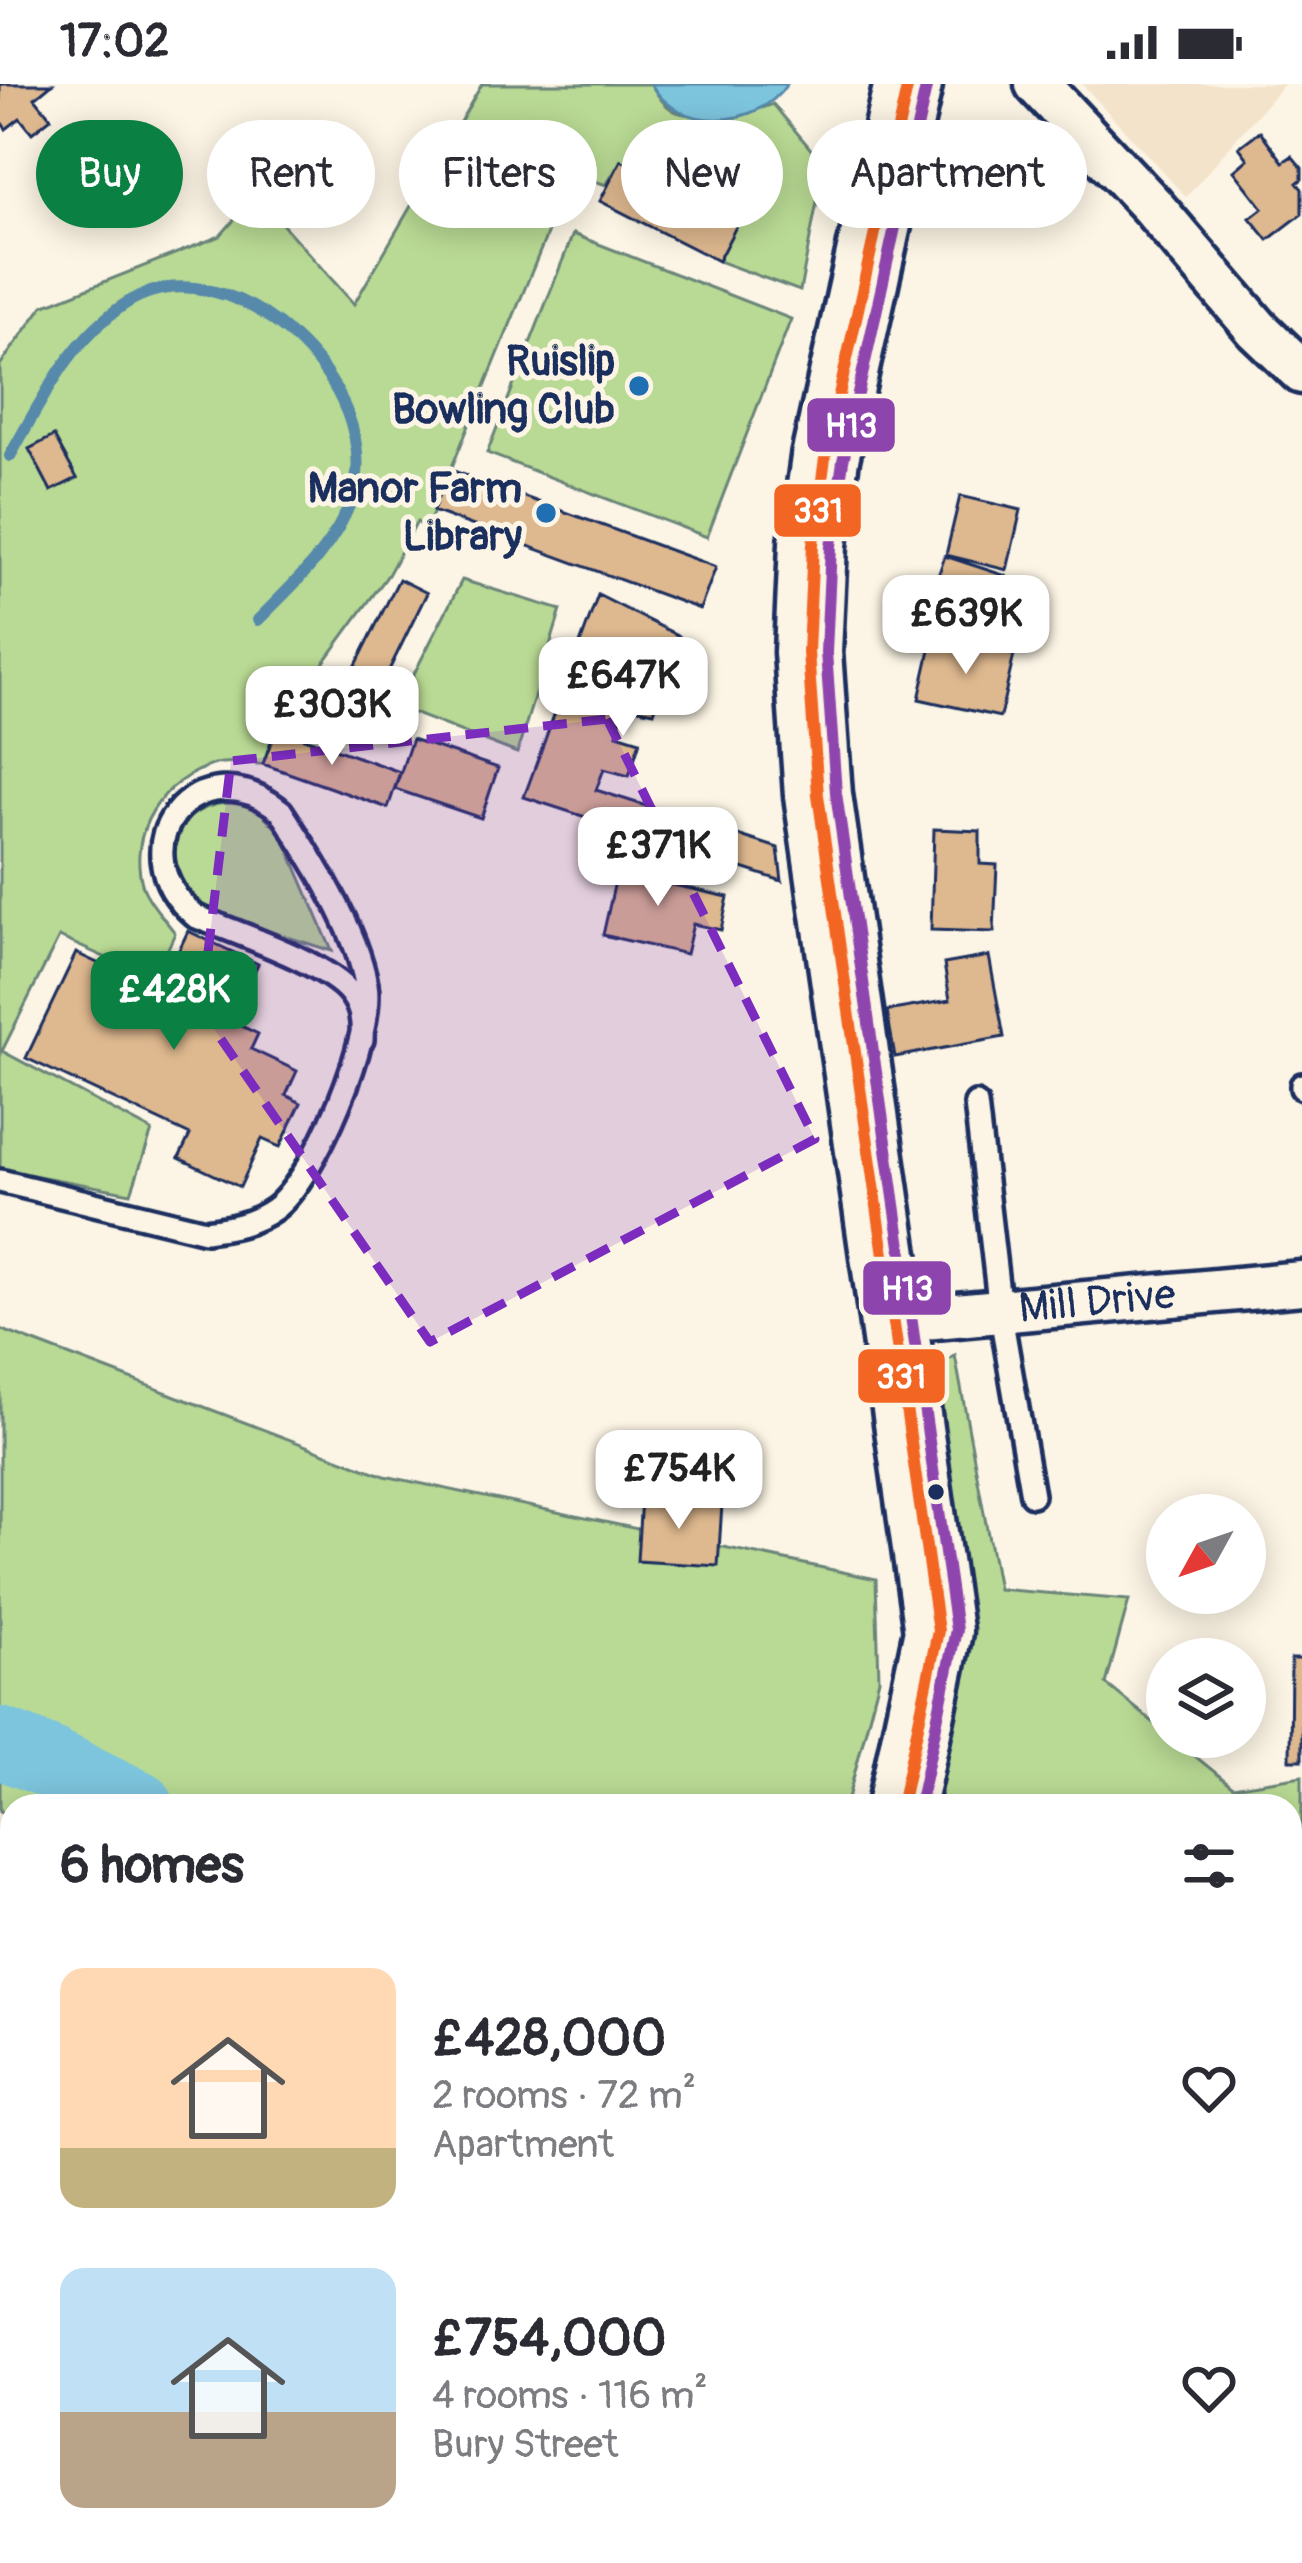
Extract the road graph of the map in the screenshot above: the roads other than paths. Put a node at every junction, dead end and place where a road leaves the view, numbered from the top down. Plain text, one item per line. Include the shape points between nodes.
1 (908, 84) edge
2 (1037, 84) edge
3 (1302, 372) edge
4 (362, 1040) junction
5 (976, 1104) dead end
6 (0, 1181) edge
7 (1302, 1283) edge
8 (1000, 1310) junction
9 (891, 1321) junction
10 (1032, 1496) dead end
11 (904, 1794) edge

1 - 9 main road via 825,458 808,652 818,795
2 - 3 street
4 - 4 lane via 364,1021 338,981 177,901 160,862 170,820 184,804 204,792 244,789 281,811 359,958 368,998
4 - 6 lane via 296,1189 238,1227 192,1230
5 - 8 lane
7 - 8 street, Mill Drive
8 - 9 street, Mill Drive
8 - 10 lane
9 - 11 main road via 938,1630

